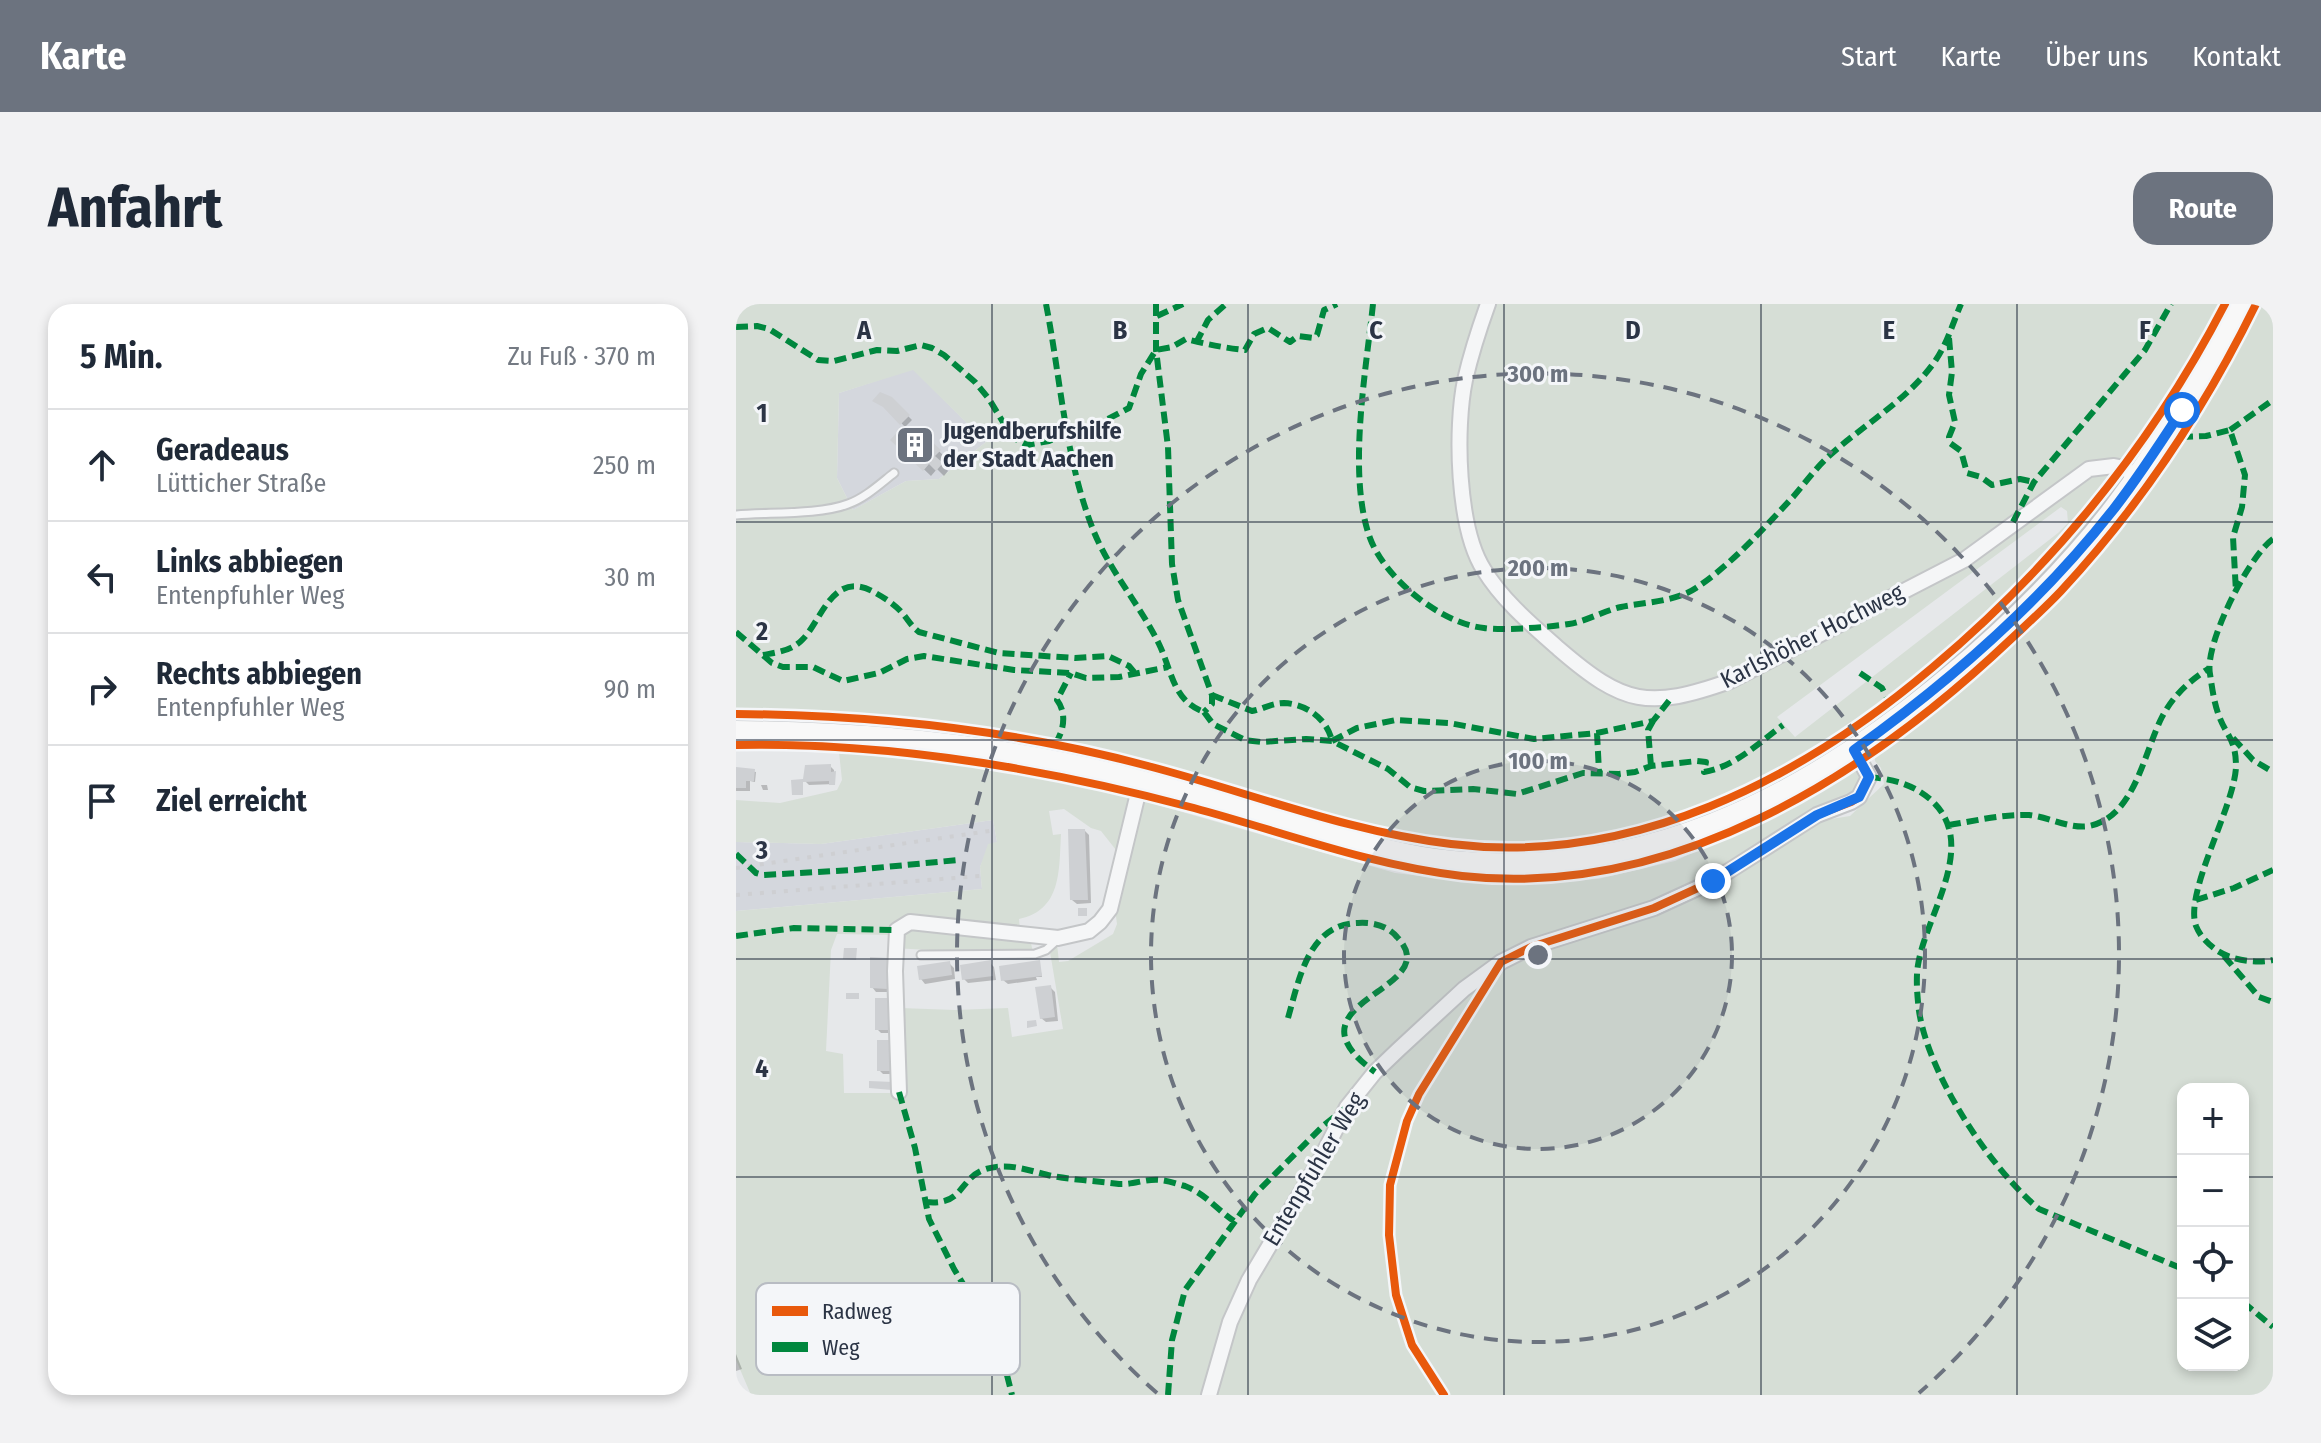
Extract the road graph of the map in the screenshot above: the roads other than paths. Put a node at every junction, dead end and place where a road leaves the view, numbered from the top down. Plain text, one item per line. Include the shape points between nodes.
1 (1488, 304) edge
2 (2240, 304) edge
3 (894, 473) dead end
4 (2137, 477) junction
5 (736, 515) edge
6 (736, 732) edge
7 (1854, 750) junction
8 (1141, 781) junction
9 (1058, 938) junction
10 (921, 955) dead end
11 (899, 1092) dead end
12 (1209, 1395) edge

1 - 4 street, Karlshöher Hochweg via 1464,383 1461,423 1462,498 1473,549 1495,587 1532,626 1585,671 1627,695 1672,697 1730,681 1964,560 2089,469 2114,466
2 - 4 main road via 2182,410
3 - 5 lane via 848,505
4 - 7 main road via 2032,602 1983,650
6 - 8 main road via 948,744
7 - 8 main road via 1788,792 1725,822 1619,854 1562,863 1434,860
7 - 12 street, Entenpfuhler Weg via 1869,777 1859,797 1817,815 1713,881 1654,908 1531,947 1501,962 1390,1057 1347,1107 1249,1280 1230,1322
8 - 9 street via 1110,909 1089,931
9 - 10 lane via 1035,954
9 - 11 street via 910,922 897,930

